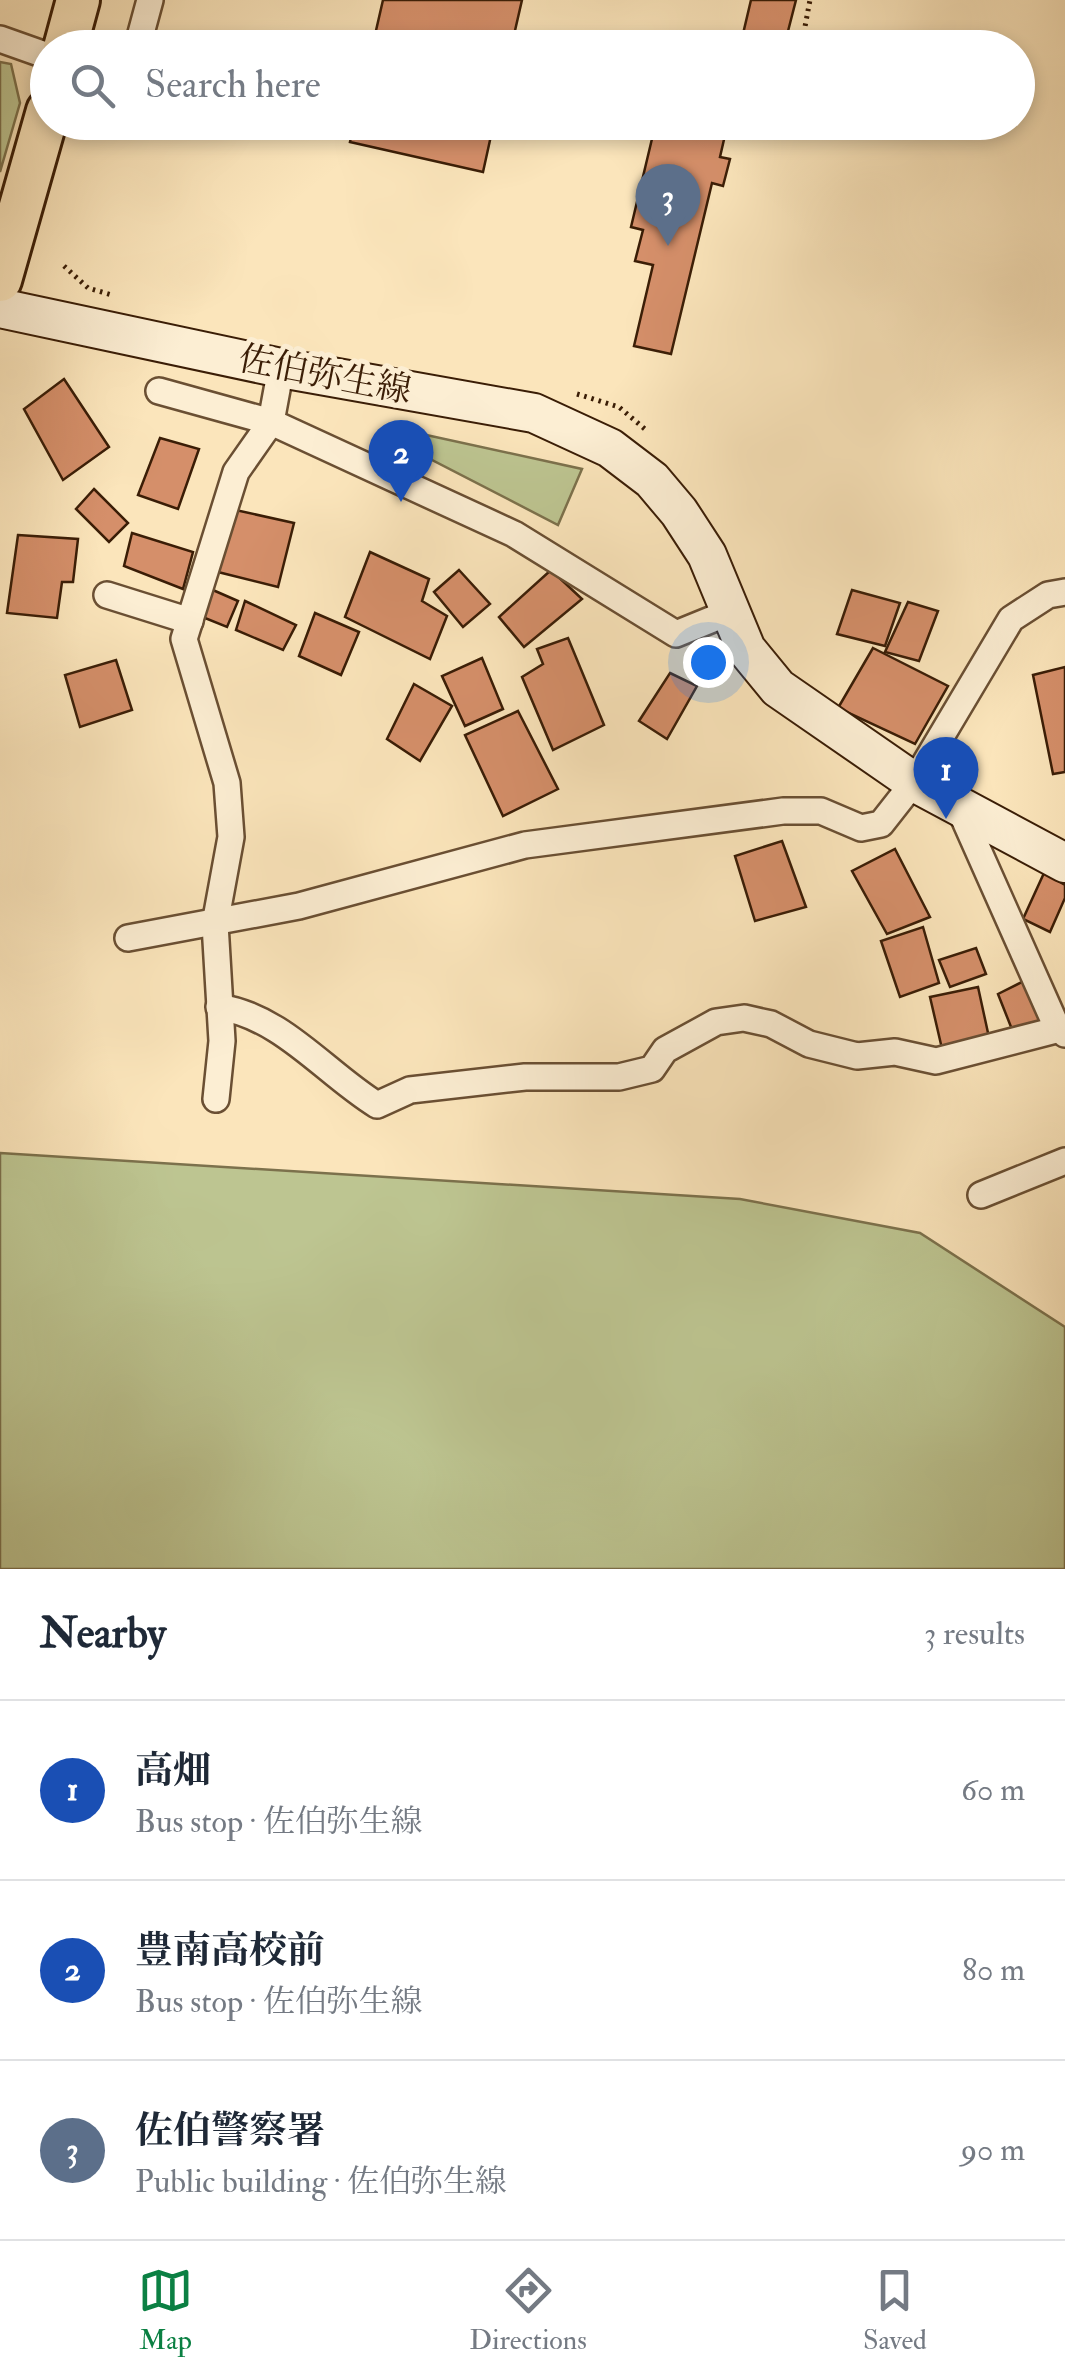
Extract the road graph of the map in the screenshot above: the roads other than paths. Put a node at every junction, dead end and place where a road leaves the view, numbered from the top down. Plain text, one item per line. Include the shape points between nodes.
1 (78, 0) edge
2 (150, 0) edge
3 (70, 30) edge
4 (142, 30) edge
5 (0, 39) edge
6 (30, 50) edge
7 (40, 140) edge
8 (0, 280) edge
9 (0, 308) edge
10 (281, 368) junction
11 (159, 391) dead end
12 (270, 422) junction
13 (1065, 592) edge
14 (107, 595) dead end
15 (730, 612) junction
16 (190, 621) junction
17 (914, 782) junction
18 (958, 805) junction
19 (1065, 863) edge
20 (215, 924) junction
21 (128, 938) dead end
22 (219, 1007) junction
23 (1063, 1032) edge
24 (216, 1099) dead end
25 (1065, 1162) edge
26 (981, 1195) dead end

1 - 3 highway
2 - 4 street
5 - 6 street
7 - 8 highway
9 - 10 main road, 佐伯弥生線
10 - 12 street
10 - 15 main road, 佐伯弥生線 via 534,413 610,448 652,480 678,512 707,555
11 - 12 street
12 - 15 street via 514,534 676,634
12 - 16 street via 236,472
13 - 17 street via 1011,619
14 - 16 street
15 - 17 main road, 佐伯弥生線 via 746,649 778,688
16 - 20 street via 184,639 226,783 231,836
17 - 18 main road, 佐伯弥生線
17 - 20 street via 881,824 861,828 821,811 783,811 525,845
18 - 19 main road, 佐伯弥生線
18 - 23 street
20 - 21 street
20 - 22 street
22 - 23 street via 266,1023 377,1106 410,1090 525,1076 619,1077 652,1069 665,1050 716,1022 744,1018 857,1056 896,1052 936,1061
22 - 24 street
25 - 26 street

